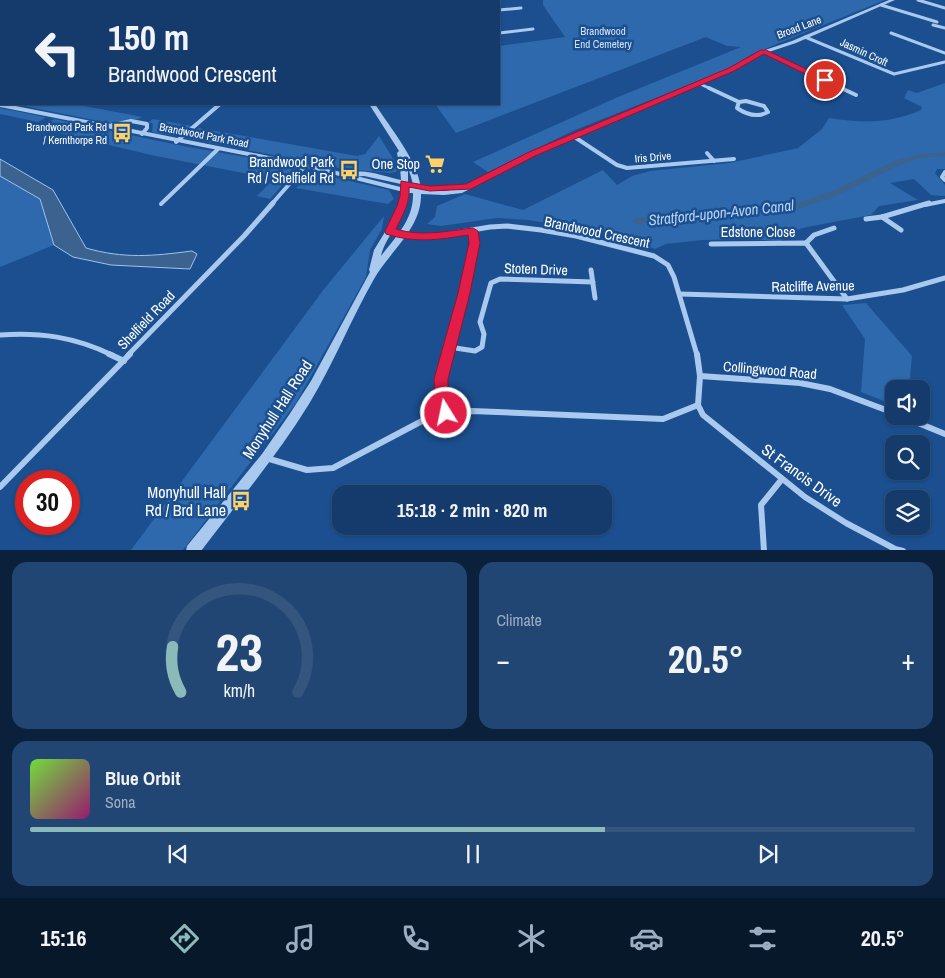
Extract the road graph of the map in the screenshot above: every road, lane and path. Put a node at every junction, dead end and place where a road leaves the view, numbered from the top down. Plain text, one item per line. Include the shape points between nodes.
1 (893, 0) edge
2 (918, 0) edge
3 (881, 5) junction
4 (521, 8) dead end
5 (945, 8) edge
6 (500, 10) edge
7 (925, 22) dead end
8 (937, 22) dead end
9 (945, 28) edge
10 (532, 29) dead end
11 (500, 33) edge
12 (891, 33) dead end
13 (806, 37) junction
14 (764, 51) junction
15 (945, 52) edge
16 (945, 62) edge
17 (698, 83) junction
18 (856, 95) dead end
19 (739, 102) junction
20 (0, 105) edge
21 (219, 105) edge
22 (373, 105) edge
23 (108, 126) junction
24 (142, 134) junction
25 (573, 136) junction
26 (176, 142) junction
27 (218, 148) junction
28 (399, 148) junction
29 (707, 153) dead end
30 (734, 159) dead end
31 (714, 161) junction
32 (305, 166) junction
33 (945, 172) edge
34 (350, 175) joint
35 (945, 180) edge
36 (410, 187) junction
37 (468, 187) junction
38 (453, 192) junction
39 (945, 201) edge
40 (416, 202) junction
41 (161, 204) dead end
42 (882, 217) junction
43 (866, 219) dead end
44 (834, 228) dead end
45 (901, 230) dead end
46 (390, 231) junction
47 (473, 231) junction
48 (404, 236) junction
49 (806, 243) junction
50 (711, 244) dead end
51 (591, 270) dead end
52 (372, 274) junction
53 (945, 278) edge
54 (592, 282) junction
55 (680, 294) junction
56 (595, 298) dead end
57 (847, 299) junction
58 (0, 335) edge
59 (449, 347) junction
60 (124, 361) junction
61 (700, 376) junction
62 (698, 405) junction
63 (885, 409) edge
64 (446, 413) junction
65 (923, 425) edge
66 (945, 434) edge
67 (266, 458) junction
68 (782, 479) junction
69 (0, 487) edge
70 (192, 550) edge
71 (764, 550) edge
72 (903, 550) edge

1 - 3 street, Broad Lane
2 - 5 street
3 - 8 street
3 - 13 street, Broad Lane
4 - 6 street
7 - 9 street
10 - 11 street
12 - 15 street
13 - 14 street, Broad Lane
13 - 16 street, Jasmin Croft via 894,74
14 - 17 street, Broad Lane via 731,70
14 - 18 street
17 - 19 street
17 - 25 street, Broad Lane
19 - 19 street via 759,104 768,112 750,116 737,108
20 - 23 street, Brandwood Park Road
21 - 26 street
22 - 28 street
23 - 24 street, Brandwood Park Road
23 - 24 street, Brandwood Park Road via 131,121 147,124
24 - 26 street, Brandwood Park Road
25 - 31 street, Iris Drive via 627,168
25 - 37 street, Broad Lane
26 - 27 street, Brandwood Park Road
27 - 32 street, Brandwood Park Road
27 - 41 street
28 - 36 street
28 - 36 street via 410,165
29 - 31 street
30 - 31 street, Iris Drive
32 - 34 street, Brandwood Park Road
32 - 60 street, Shelfield Road via 265,214
33 - 35 street via 942,177
34 - 36 street, Brandwood Park Road via 364,174
36 - 37 street, Broad Lane
36 - 38 street, Broad Lane
36 - 40 street, Monyhull Hall Road
36 - 46 street, Monyhull Hall Road
37 - 38 street, Broad Lane
38 - 40 street, Broad Lane via 428,196
39 - 42 street
40 - 48 street, Monyhull Hall Road
42 - 43 street
42 - 45 street
44 - 49 street, Edstone Close via 814,235
46 - 48 street, Brandwood Crescent
46 - 52 street, Monyhull Hall Road via 378,250
47 - 48 street, Brandwood Crescent via 430,237
47 - 55 street, Brandwood Crescent via 507,226 576,236 637,250 662,259 668,265
47 - 59 street via 475,243
48 - 52 street, Monyhull Hall Road
49 - 50 street, Edstone Close
49 - 57 street, Edstone Close
51 - 54 street
52 - 67 street, Monyhull Hall Road via 306,399
53 - 57 street, Ratcliffe Avenue via 903,290
54 - 56 street
54 - 59 street, Stoten Drive via 494,280 480,322 484,334 482,347 475,351
55 - 57 street, Ratcliffe Avenue
55 - 61 street, Brandwood Crescent
58 - 60 street via 56,334 92,345
59 - 64 street via 441,379
60 - 69 street, Shelfield Road
61 - 62 street, Brandwood Crescent
61 - 63 street, Collingwood Road via 800,383 858,398
62 - 64 street via 663,419 508,412
62 - 68 street, St Francis Drive via 703,415
64 - 67 street via 422,421 333,468 318,472
65 - 66 street
67 - 70 street, Monyhull Hall Road
68 - 71 street via 761,505
68 - 72 street, St Francis Drive via 846,522 895,549

